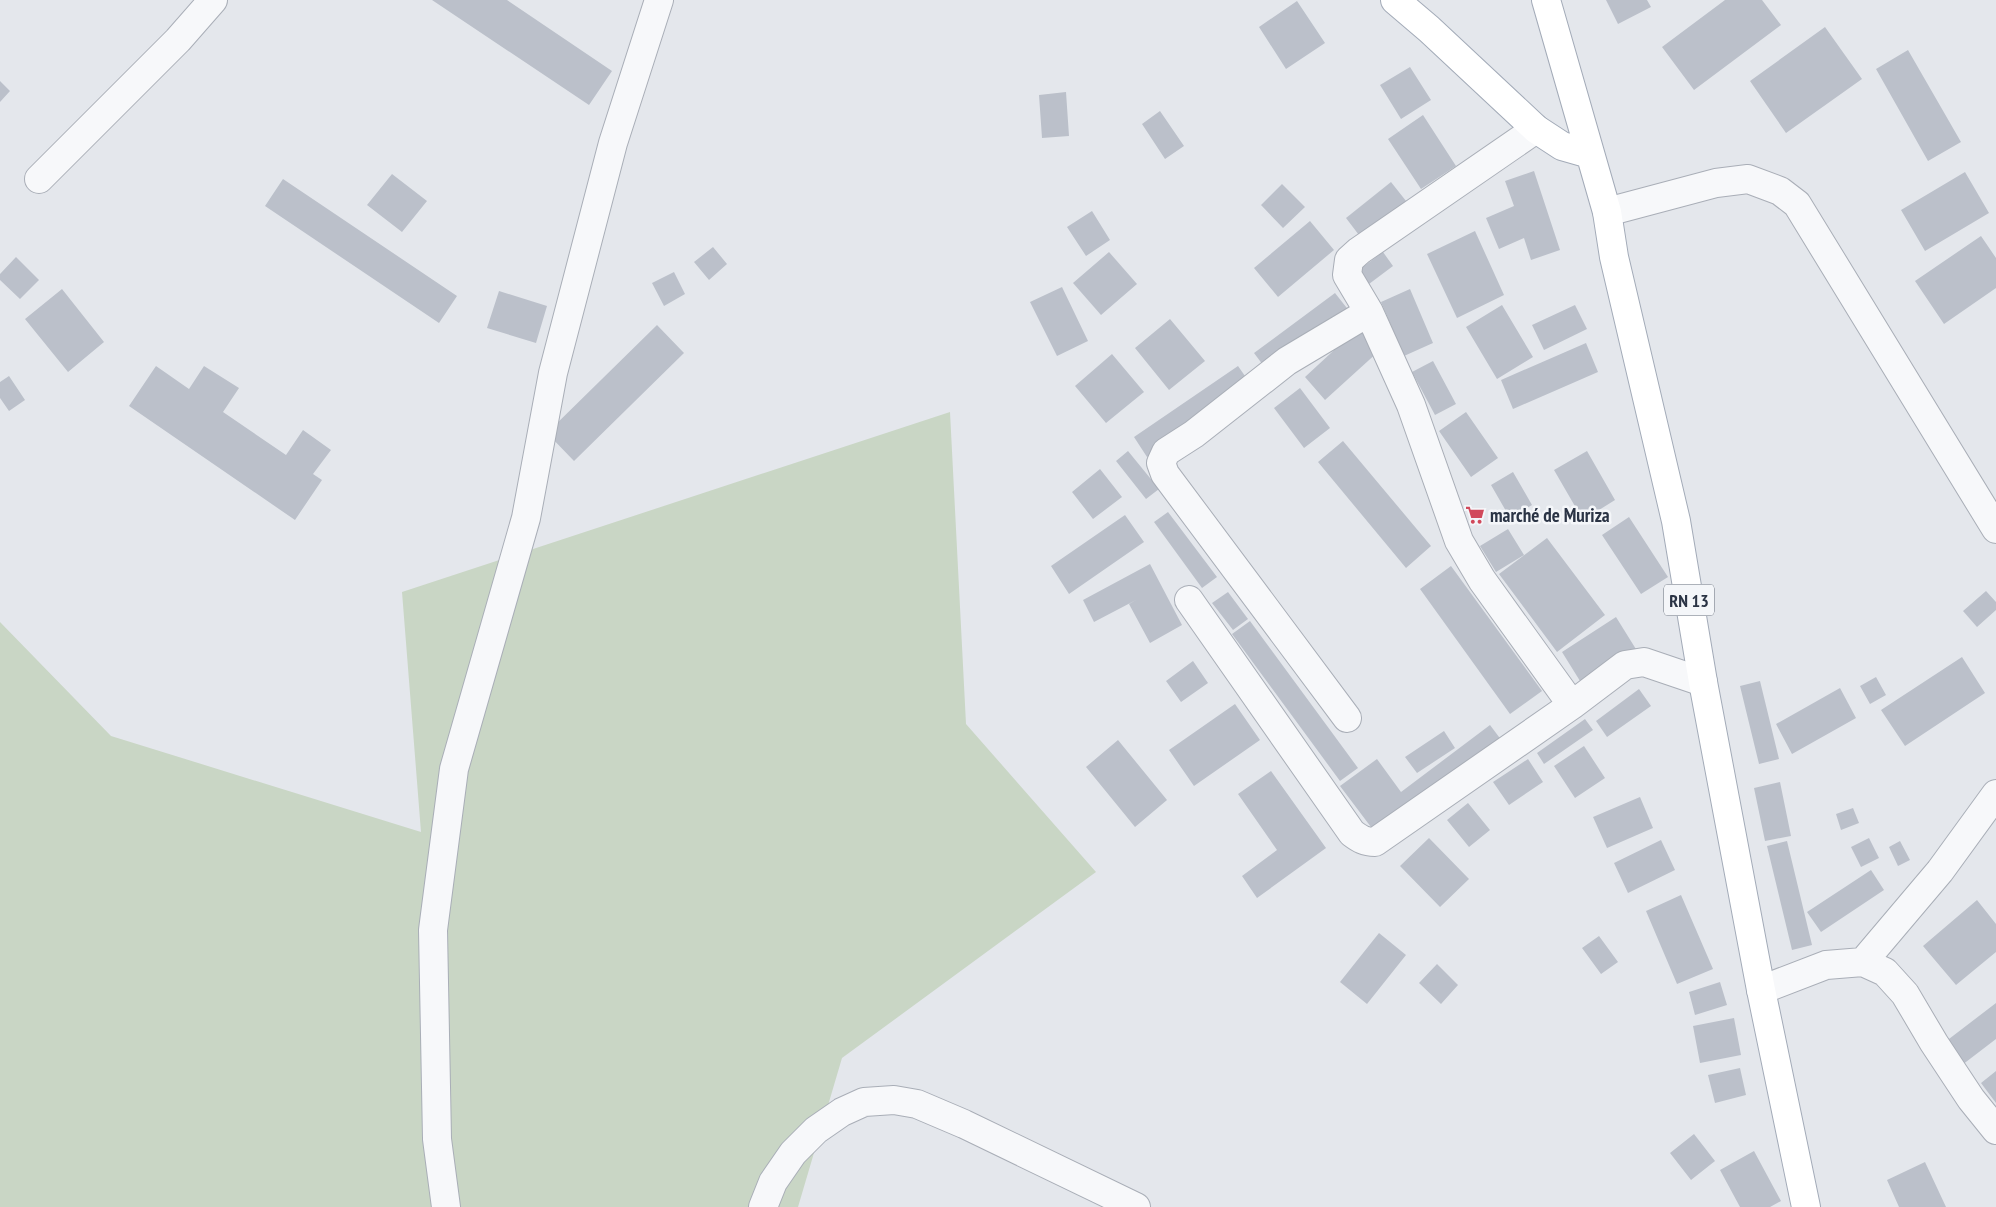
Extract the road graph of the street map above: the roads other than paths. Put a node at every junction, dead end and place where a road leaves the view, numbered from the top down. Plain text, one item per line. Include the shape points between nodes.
1 (212, 0) edge
2 (659, 0) edge
3 (1395, 0) edge
4 (1546, 0) edge
5 (1536, 129) junction
6 (1590, 154) junction
7 (39, 179) dead end
8 (1607, 212) junction
9 (1369, 312) junction
10 (1996, 529) edge
11 (1189, 600) dead end
12 (1703, 682) junction
13 (1572, 705) junction
14 (1347, 718) dead end
15 (1996, 794) edge
16 (1863, 962) junction
17 (1761, 990) junction
18 (1996, 1130) edge
19 (446, 1207) edge
20 (763, 1207) edge
21 (1136, 1207) edge
22 (1806, 1207) edge

1 - 7 street via 178,40
2 - 19 street via 613,143 553,373 526,518 454,769 433,930 437,1139
3 - 5 main road
4 - 6 main road, RN 13
5 - 6 main road via 1562,146
5 - 9 street via 1349,260 1347,275
6 - 8 main road, RN 13
8 - 10 street via 1716,183 1748,179 1780,191 1798,204
8 - 12 main road, RN 13 via 1614,257 1676,521
9 - 13 street via 1411,405 1459,541 1482,580
9 - 14 street via 1287,362 1166,452 1161,463 1164,474
11 - 13 street via 1352,832 1368,842 1375,842
12 - 13 street via 1644,662 1635,663 1625,665
12 - 17 main road, RN 13
15 - 16 street via 1940,871
16 - 17 street via 1826,965
16 - 18 street via 1885,972 1905,994 1970,1099
17 - 22 main road, RN 13
20 - 21 street via 773,1182 793,1153 816,1130 864,1102 894,1100 917,1104 964,1124

